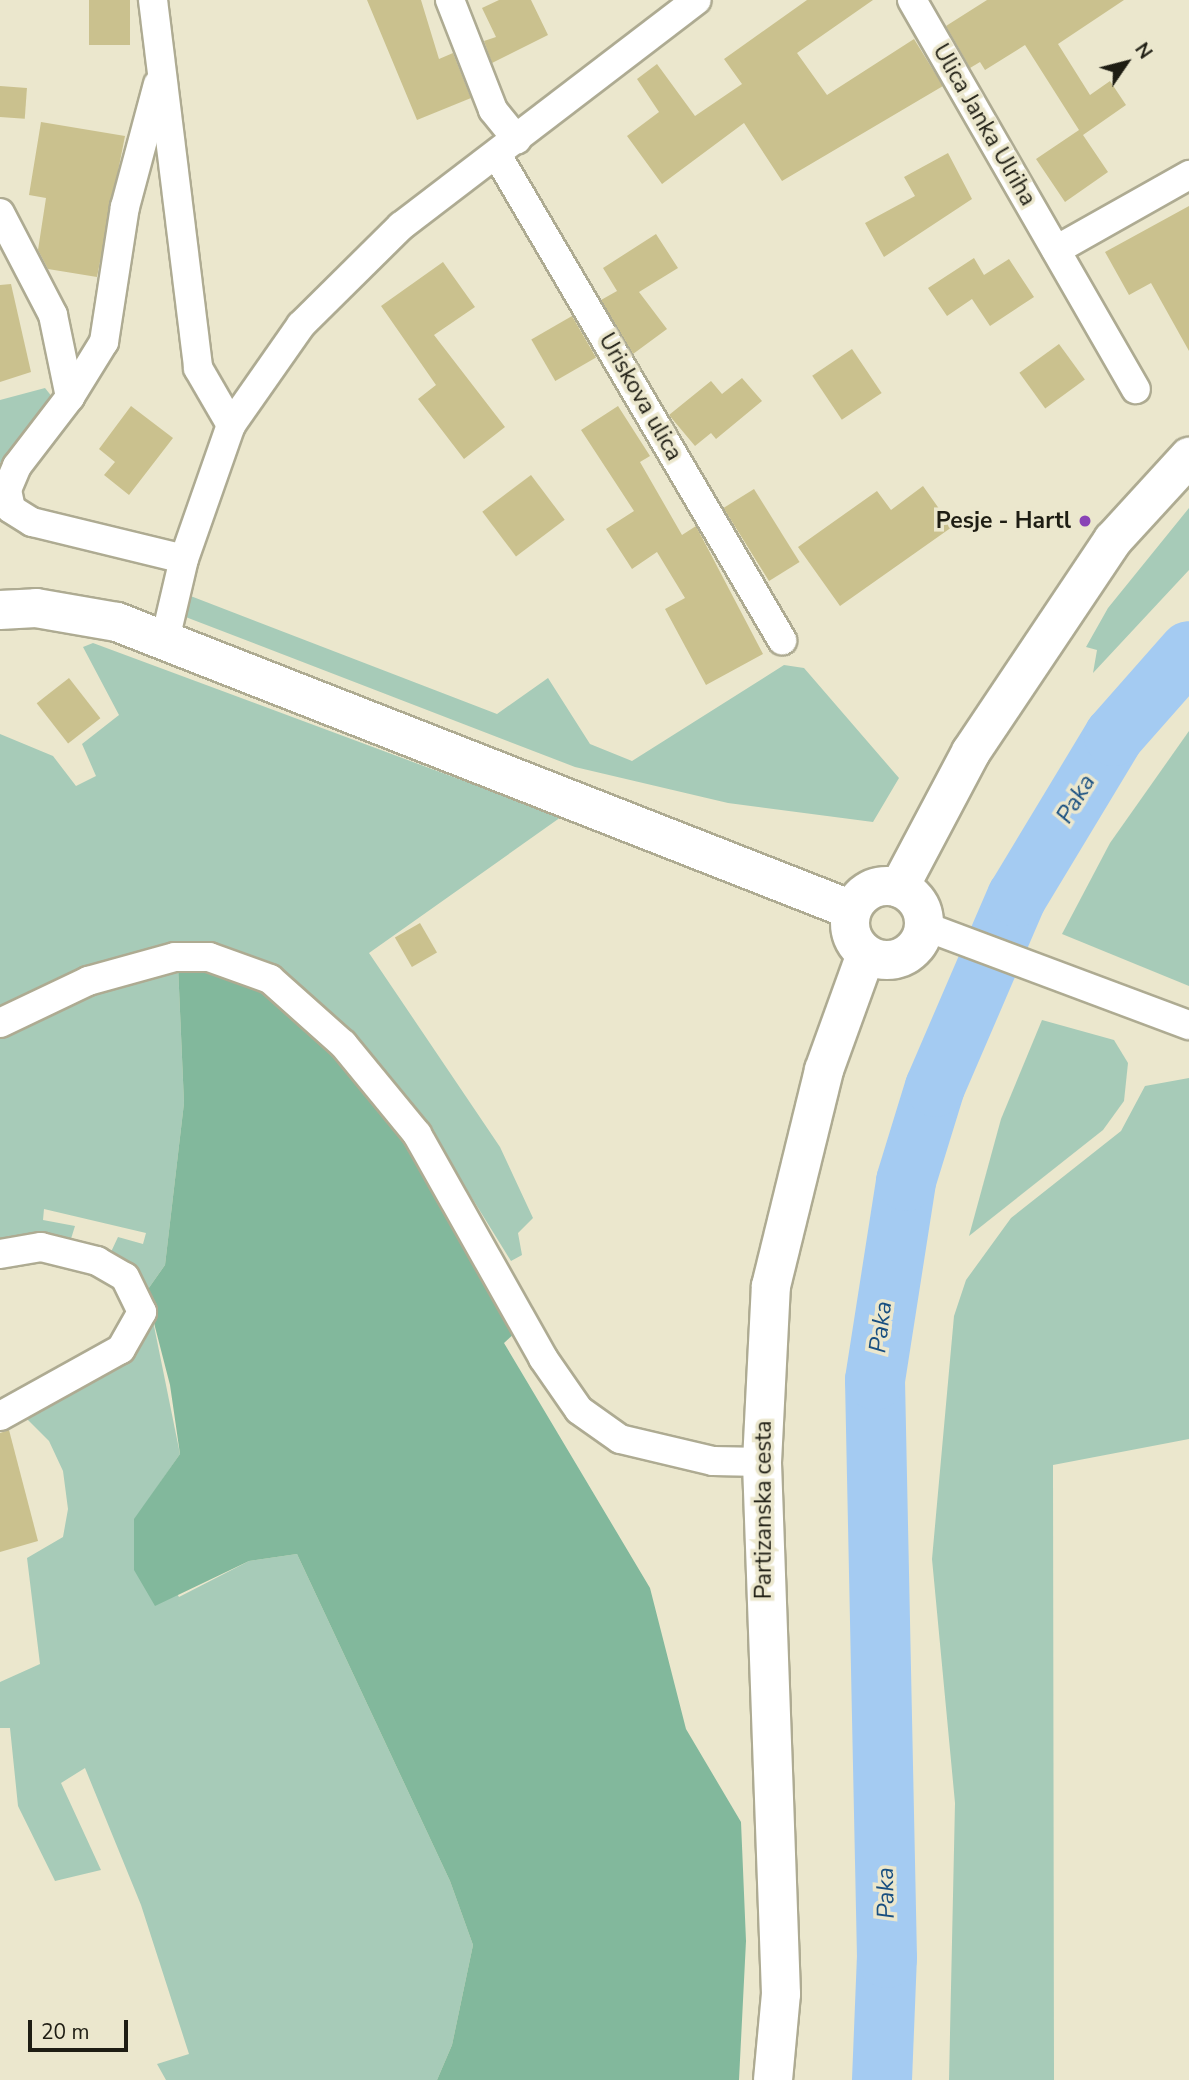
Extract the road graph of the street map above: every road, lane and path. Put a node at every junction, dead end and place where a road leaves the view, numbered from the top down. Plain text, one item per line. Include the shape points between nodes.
1 (153, 0) edge
2 (450, 0) edge
3 (696, 0) edge
4 (912, 0) edge
5 (160, 78) junction
6 (507, 148) junction
7 (1189, 175) edge
8 (0, 213) edge
9 (1056, 250) junction
10 (1136, 389) dead end
11 (70, 397) junction
12 (231, 425) junction
13 (1189, 457) edge
14 (184, 559) junction
15 (0, 610) edge
16 (782, 640) dead end
17 (164, 644) junction
18 (899, 888) junction
19 (852, 910) junction
20 (924, 926) junction
21 (866, 954) junction
22 (0, 1023) edge
23 (1189, 1025) edge
24 (0, 1254) edge
25 (0, 1416) edge
26 (762, 1462) junction
27 (774, 2080) edge

1 - 5 street
2 - 6 street, Uriskova ulica
3 - 6 street
4 - 9 street, Ulica Janka Ulriha
5 - 11 street via 125,207 104,342
5 - 12 street via 198,368
6 - 12 street via 344,278 273,362
6 - 16 street, Uriskova ulica
7 - 9 street
8 - 11 street via 53,315
9 - 10 street, Ulica Janka Ulriha
11 - 14 street via 17,466 7,490 11,509 32,522
12 - 14 street
13 - 18 main road via 1113,540 971,752
14 - 17 street
15 - 17 main road via 36,608 117,622
17 - 19 main road
18 - 19 main road via 866,892
18 - 20 main road via 917,901
19 - 21 main road via 851,934
20 - 21 main road via 903,956
20 - 23 street via 1053,979
21 - 26 main road, Partizanska cesta via 824,1070 771,1286
22 - 26 street via 88,981 175,957 209,957 270,979 343,1044 418,1134 542,1358 579,1410 620,1439 713,1461
24 - 25 street via 41,1247 97,1261 125,1277 142,1312 121,1349
26 - 27 main road, Partizanska cesta via 782,1994

